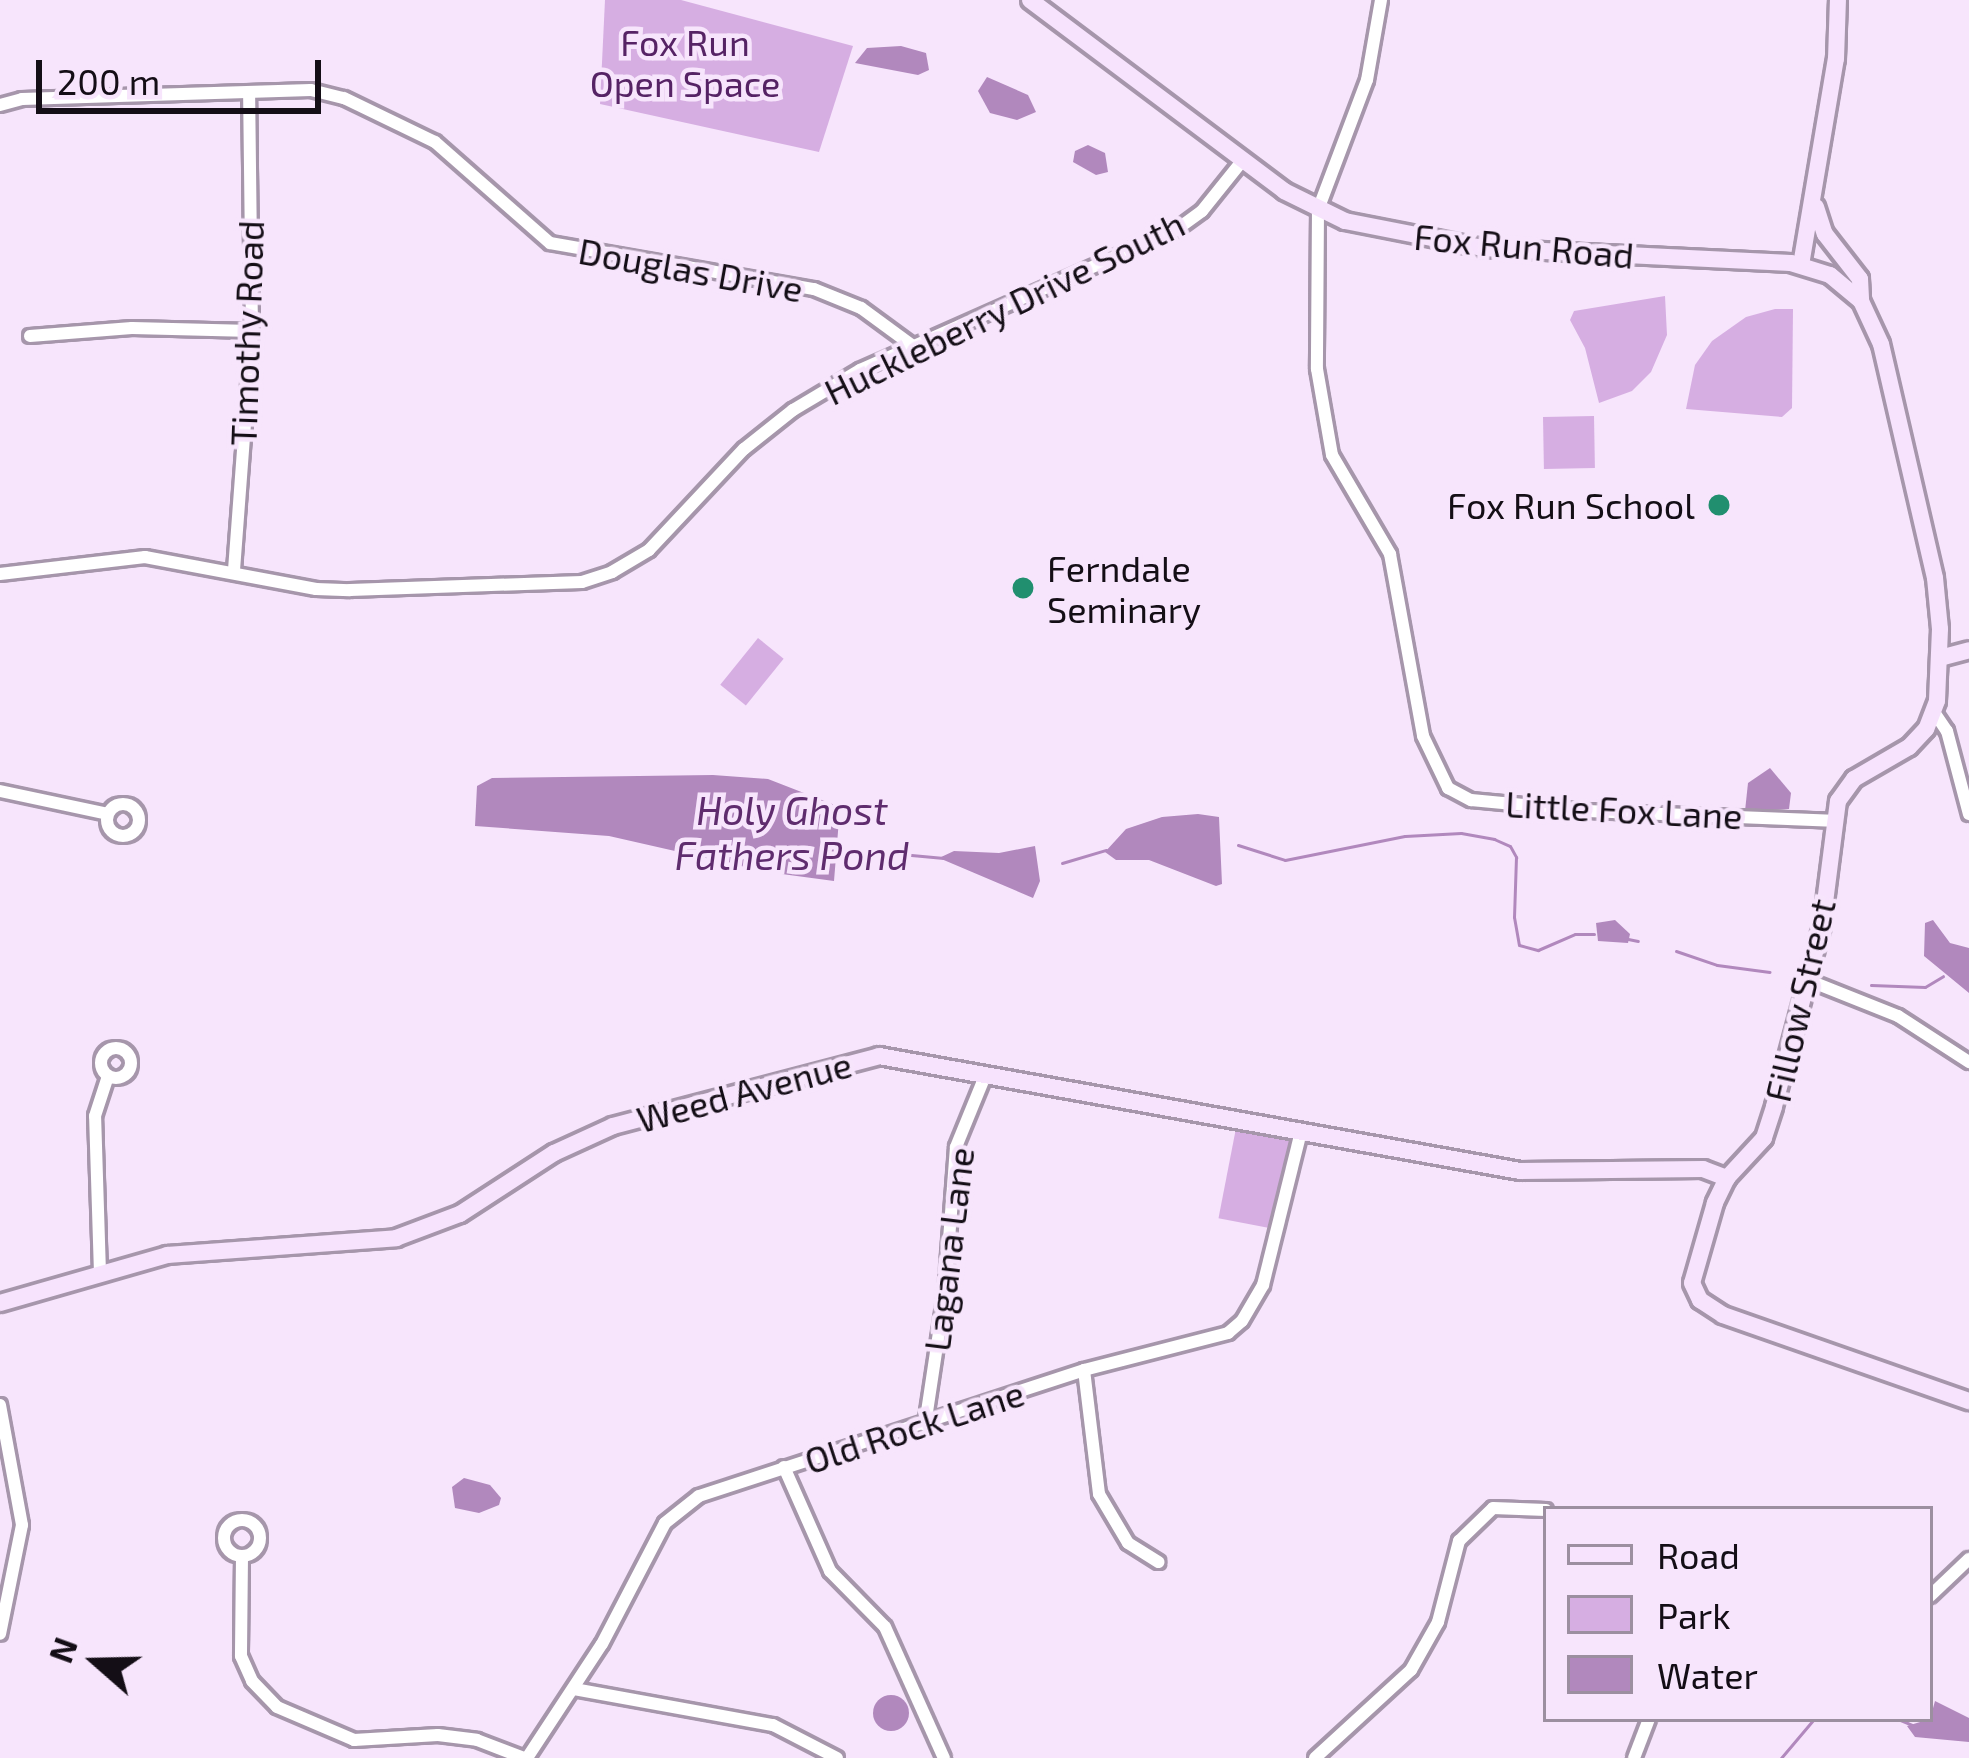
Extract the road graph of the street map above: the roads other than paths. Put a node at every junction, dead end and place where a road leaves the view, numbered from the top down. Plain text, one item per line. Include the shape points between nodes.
1 (1030, 0) edge
2 (1381, 0) edge
3 (1838, 0) edge
4 (249, 95) junction
5 (0, 105) edge
6 (1243, 160) junction
7 (1814, 200) junction
8 (1318, 210) junction
9 (1838, 251) junction
10 (1801, 265) junction
11 (1830, 275) junction
12 (1861, 301) junction
13 (252, 331) junction
14 (30, 336) dead end
15 (914, 346) junction
16 (234, 570) junction
17 (0, 574) edge
18 (1969, 650) edge
19 (1940, 658) junction
20 (1934, 712) junction
21 (0, 790) edge
22 (107, 814) dead end
23 (1969, 814) edge
24 (1832, 821) junction
25 (1805, 979) junction
26 (1969, 1063) edge
27 (109, 1076) dead end
28 (985, 1076) junction
29 (1300, 1135) junction
30 (1727, 1178) junction
31 (100, 1273) junction
32 (0, 1303) edge
33 (1084, 1370) junction
34 (1969, 1401) edge
35 (0, 1405) edge
36 (925, 1425) junction
37 (784, 1467) junction
38 (1543, 1510) edge
39 (242, 1556) dead end
40 (1969, 1559) edge
41 (1159, 1562) dead end
42 (1933, 1593) edge
43 (0, 1634) edge
44 (574, 1689) junction
45 (1647, 1722) edge
46 (525, 1758) edge
47 (836, 1758) edge
48 (944, 1758) edge
49 (1315, 1758) edge
50 (1634, 1758) edge

1 - 6 street, Fox Run Road
2 - 8 street via 1367,80
3 - 7 street
4 - 5 street, Douglas Drive
4 - 13 street, Timothy Road
4 - 15 street, Douglas Drive via 311,90 385,116 435,142 550,243 814,290 861,308
6 - 8 street, Fox Run Road
6 - 15 street, Huckleberry Drive South via 1202,211 1175,230
7 - 9 street
7 - 10 street
8 - 10 street, Fox Run Road via 1483,248
8 - 24 street, Little Fox Lane via 1317,369 1325,430 1331,455 1390,554 1424,736 1448,788 1471,800 1586,811
9 - 11 street
9 - 12 street via 1860,279
10 - 11 street
11 - 12 street
12 - 19 street via 1881,344 1935,578
13 - 14 street
13 - 16 street, Timothy Road
15 - 16 street, Huckleberry Drive South via 794,410 744,448 649,550 612,572 581,582 316,590
16 - 17 street, Huckleberry Drive South via 145,557
18 - 19 street
19 - 20 street
20 - 23 street via 1947,731
20 - 24 street, Fillow Street via 1909,747 1853,780
21 - 22 street
24 - 25 street, Fillow Street via 1822,926
25 - 26 street via 1898,1016
25 - 30 street, Fillow Street via 1764,1138
27 - 31 street via 95,1116
28 - 29 street, Weed Avenue
28 - 31 street, Weed Avenue via 897,1056 858,1059 613,1126 422,1231 326,1246 190,1252
28 - 36 street, Lagana Lane via 956,1147
29 - 30 street, Weed Avenue via 1540,1173 1703,1169
29 - 33 street, Old Rock Lane via 1263,1286 1242,1321 1205,1342
30 - 34 street, Fillow Street via 1693,1272 1703,1304
31 - 32 street, Weed Avenue
33 - 36 street, Old Rock Lane
33 - 41 street via 1099,1494 1127,1543
35 - 43 street via 22,1525
36 - 37 street, Old Rock Lane
37 - 44 street, Old Rock Lane via 674,1512
37 - 48 street via 830,1571 885,1628
38 - 49 street via 1493,1508 1459,1541 1438,1622 1411,1670
39 - 46 street via 242,1656 277,1708 354,1740 438,1735
40 - 42 street
44 - 46 street, Old Rock Lane
44 - 47 street via 773,1725
45 - 50 street

